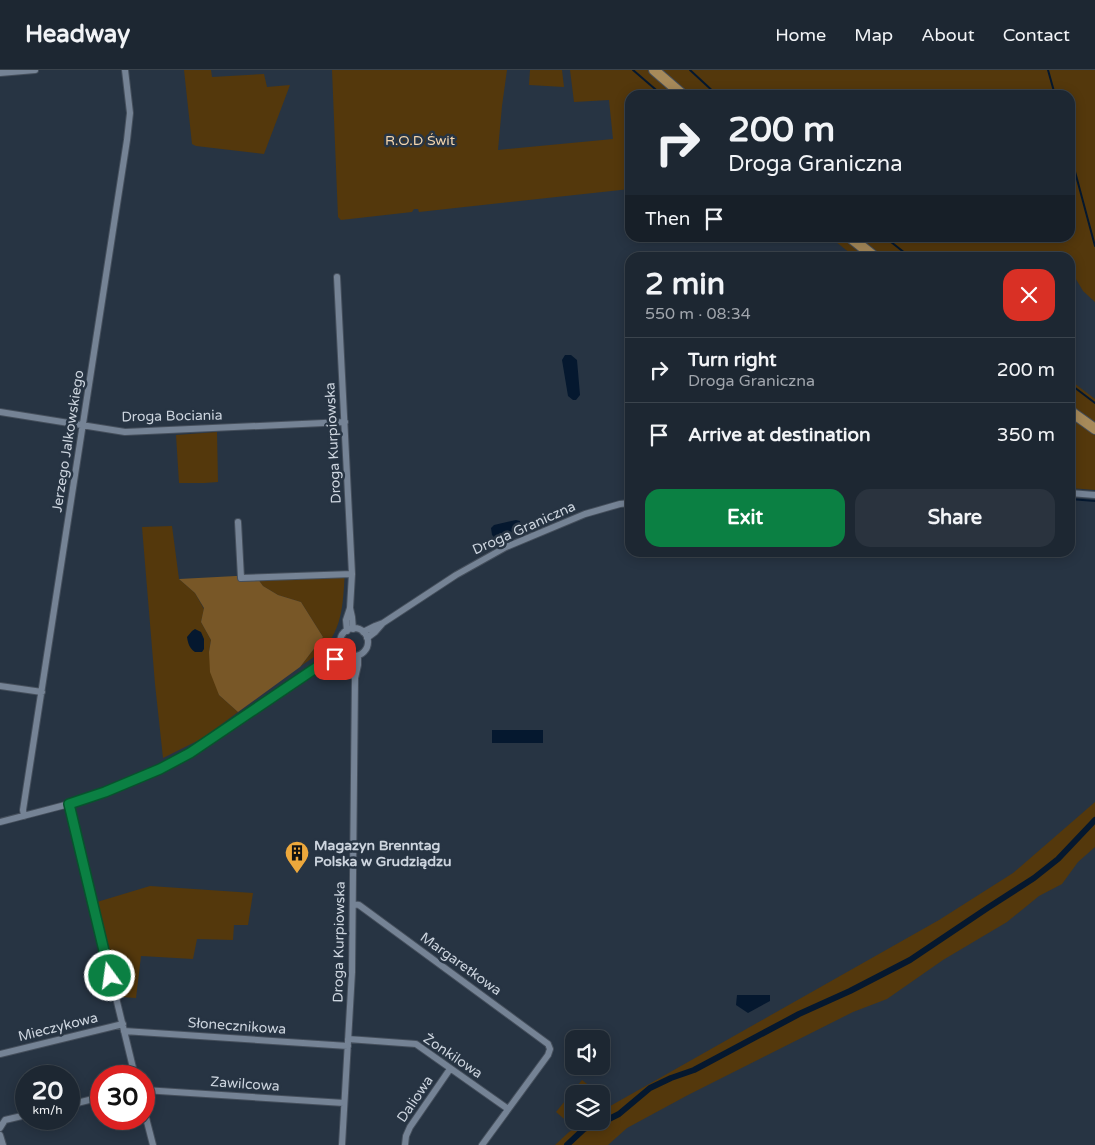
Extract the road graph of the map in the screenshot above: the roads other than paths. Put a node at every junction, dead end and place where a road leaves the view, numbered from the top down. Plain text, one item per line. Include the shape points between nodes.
1 (35, 70) edge
2 (126, 70) edge
3 (654, 70) edge
4 (0, 73) edge
5 (676, 90) edge
6 (856, 242) edge
7 (868, 252) edge
8 (337, 277) dead end
9 (0, 412) edge
10 (1075, 415) edge
11 (345, 422) junction
12 (83, 425) junction
13 (1095, 429) edge
14 (1075, 493) edge
15 (1095, 495) edge
16 (625, 504) edge
17 (238, 522) dead end
18 (352, 574) junction
19 (350, 630) junction
20 (365, 635) junction
21 (349, 652) junction
22 (0, 686) edge
23 (42, 692) junction
24 (69, 804) junction
25 (24, 816) junction
26 (0, 822) edge
27 (353, 904) junction
28 (124, 1028) junction
29 (348, 1043) junction
30 (0, 1054) edge
31 (132, 1065) edge
32 (450, 1069) junction
33 (155, 1091) edge
34 (344, 1103) junction
35 (508, 1109) junction
36 (15, 1118) edge
37 (0, 1128) edge
38 (149, 1130) edge
39 (0, 1136) edge
40 (3, 1145) edge
41 (153, 1145) edge
42 (342, 1145) edge
43 (405, 1145) edge
44 (482, 1145) edge

1 - 4 street
2 - 12 street, Jerzego Jalkowskiego via 129,126
3 - 5 main road
6 - 7 main road
8 - 11 street, Droga Kurpiowska
9 - 12 street, Droga Bociania
10 - 13 main road
11 - 12 street, Droga Bociania via 138,432
11 - 18 street, Droga Kurpiowska
12 - 23 street, Jerzego Jalkowskiego
14 - 15 street
16 - 20 street, Droga Graniczna via 585,514 506,547 456,575
17 - 18 street via 241,578
18 - 19 street, Droga Kurpiowska
19 - 20 street via 358,629
19 - 21 street via 342,638
20 - 21 street via 366,651
21 - 24 street via 331,654 326,661 190,753 160,769
21 - 27 street, Droga Kurpiowska via 355,678
22 - 23 street
23 - 25 street, Jerzego Jalkowskiego
24 - 25 street
24 - 28 street
25 - 26 street
27 - 29 street, Droga Kurpiowska
27 - 35 street, Margaretkowa via 359,905 548,1044 548,1055
28 - 29 street, Słonecznikowa
28 - 30 street, Mieczykowa
28 - 31 street
29 - 32 street, Żonkilowa via 416,1044
29 - 34 street, Droga Kurpiowska
32 - 35 street, Żonkilowa
32 - 43 street, Daliowa via 410,1127
33 - 34 street, Zawilcowa
34 - 42 street, Droga Kurpiowska
35 - 44 street
36 - 37 street via 5,1120
38 - 41 street
39 - 40 street

